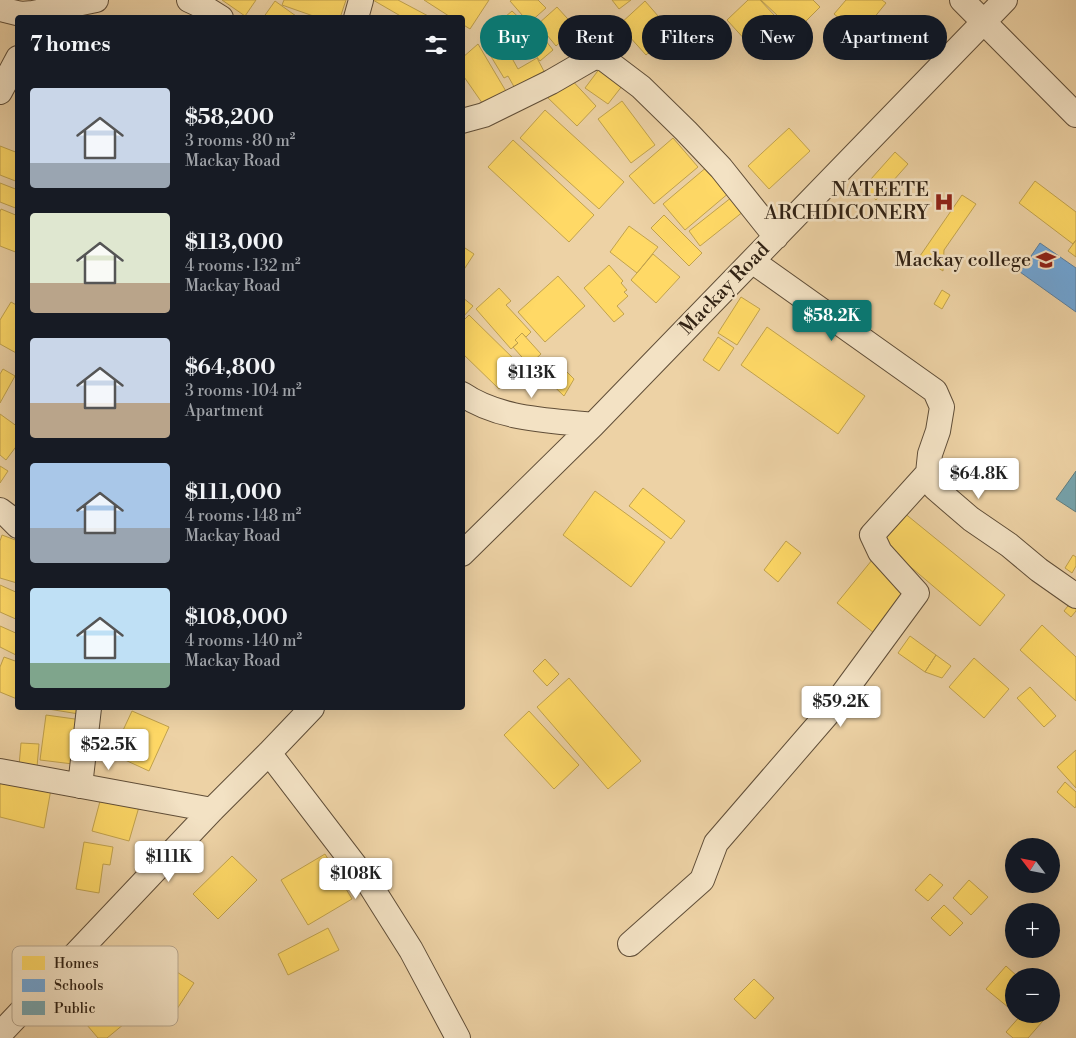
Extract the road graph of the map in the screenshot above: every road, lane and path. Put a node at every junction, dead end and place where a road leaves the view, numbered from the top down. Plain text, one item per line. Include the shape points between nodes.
1 (96, 0) edge
2 (189, 0) edge
3 (361, 0) edge
4 (962, 0) edge
5 (1005, 0) edge
6 (0, 9) edge
7 (32, 15) edge
8 (216, 15) edge
9 (357, 15) edge
10 (984, 22) junction
11 (15, 64) edge
12 (0, 92) edge
13 (1076, 114) edge
14 (465, 120) edge
15 (776, 237) junction
16 (752, 261) junction
17 (465, 396) edge
18 (593, 425) junction
19 (928, 473) junction
20 (0, 510) edge
21 (15, 523) edge
22 (465, 551) edge
23 (1076, 596) edge
24 (89, 710) edge
25 (310, 710) edge
26 (269, 753) junction
27 (0, 771) edge
28 (80, 786) junction
29 (212, 810) junction
30 (630, 944) dead end
31 (85, 946) edge
32 (12, 1024) edge
33 (2, 1035) edge
34 (458, 1038) edge

1 - 7 street
2 - 8 street
3 - 9 street
4 - 10 street
5 - 10 street, Mackay Road
6 - 7 street
10 - 13 street
10 - 15 street, Mackay Road
11 - 12 street
14 - 15 street via 484,115 589,60 596,57 604,59 641,87 686,131 721,168
15 - 16 street, Mackay Road
16 - 18 street, Mackay Road
16 - 19 street via 935,391 942,407
17 - 18 street via 503,413
18 - 22 street, Mackay Road
19 - 23 street via 935,488 971,519
19 - 30 street via 872,535 880,552 916,593 831,710 716,843 702,880
20 - 21 street
24 - 28 street
25 - 26 street
26 - 29 street
26 - 34 street via 370,885 411,950
27 - 28 street
28 - 29 street
29 - 31 street
32 - 33 street

